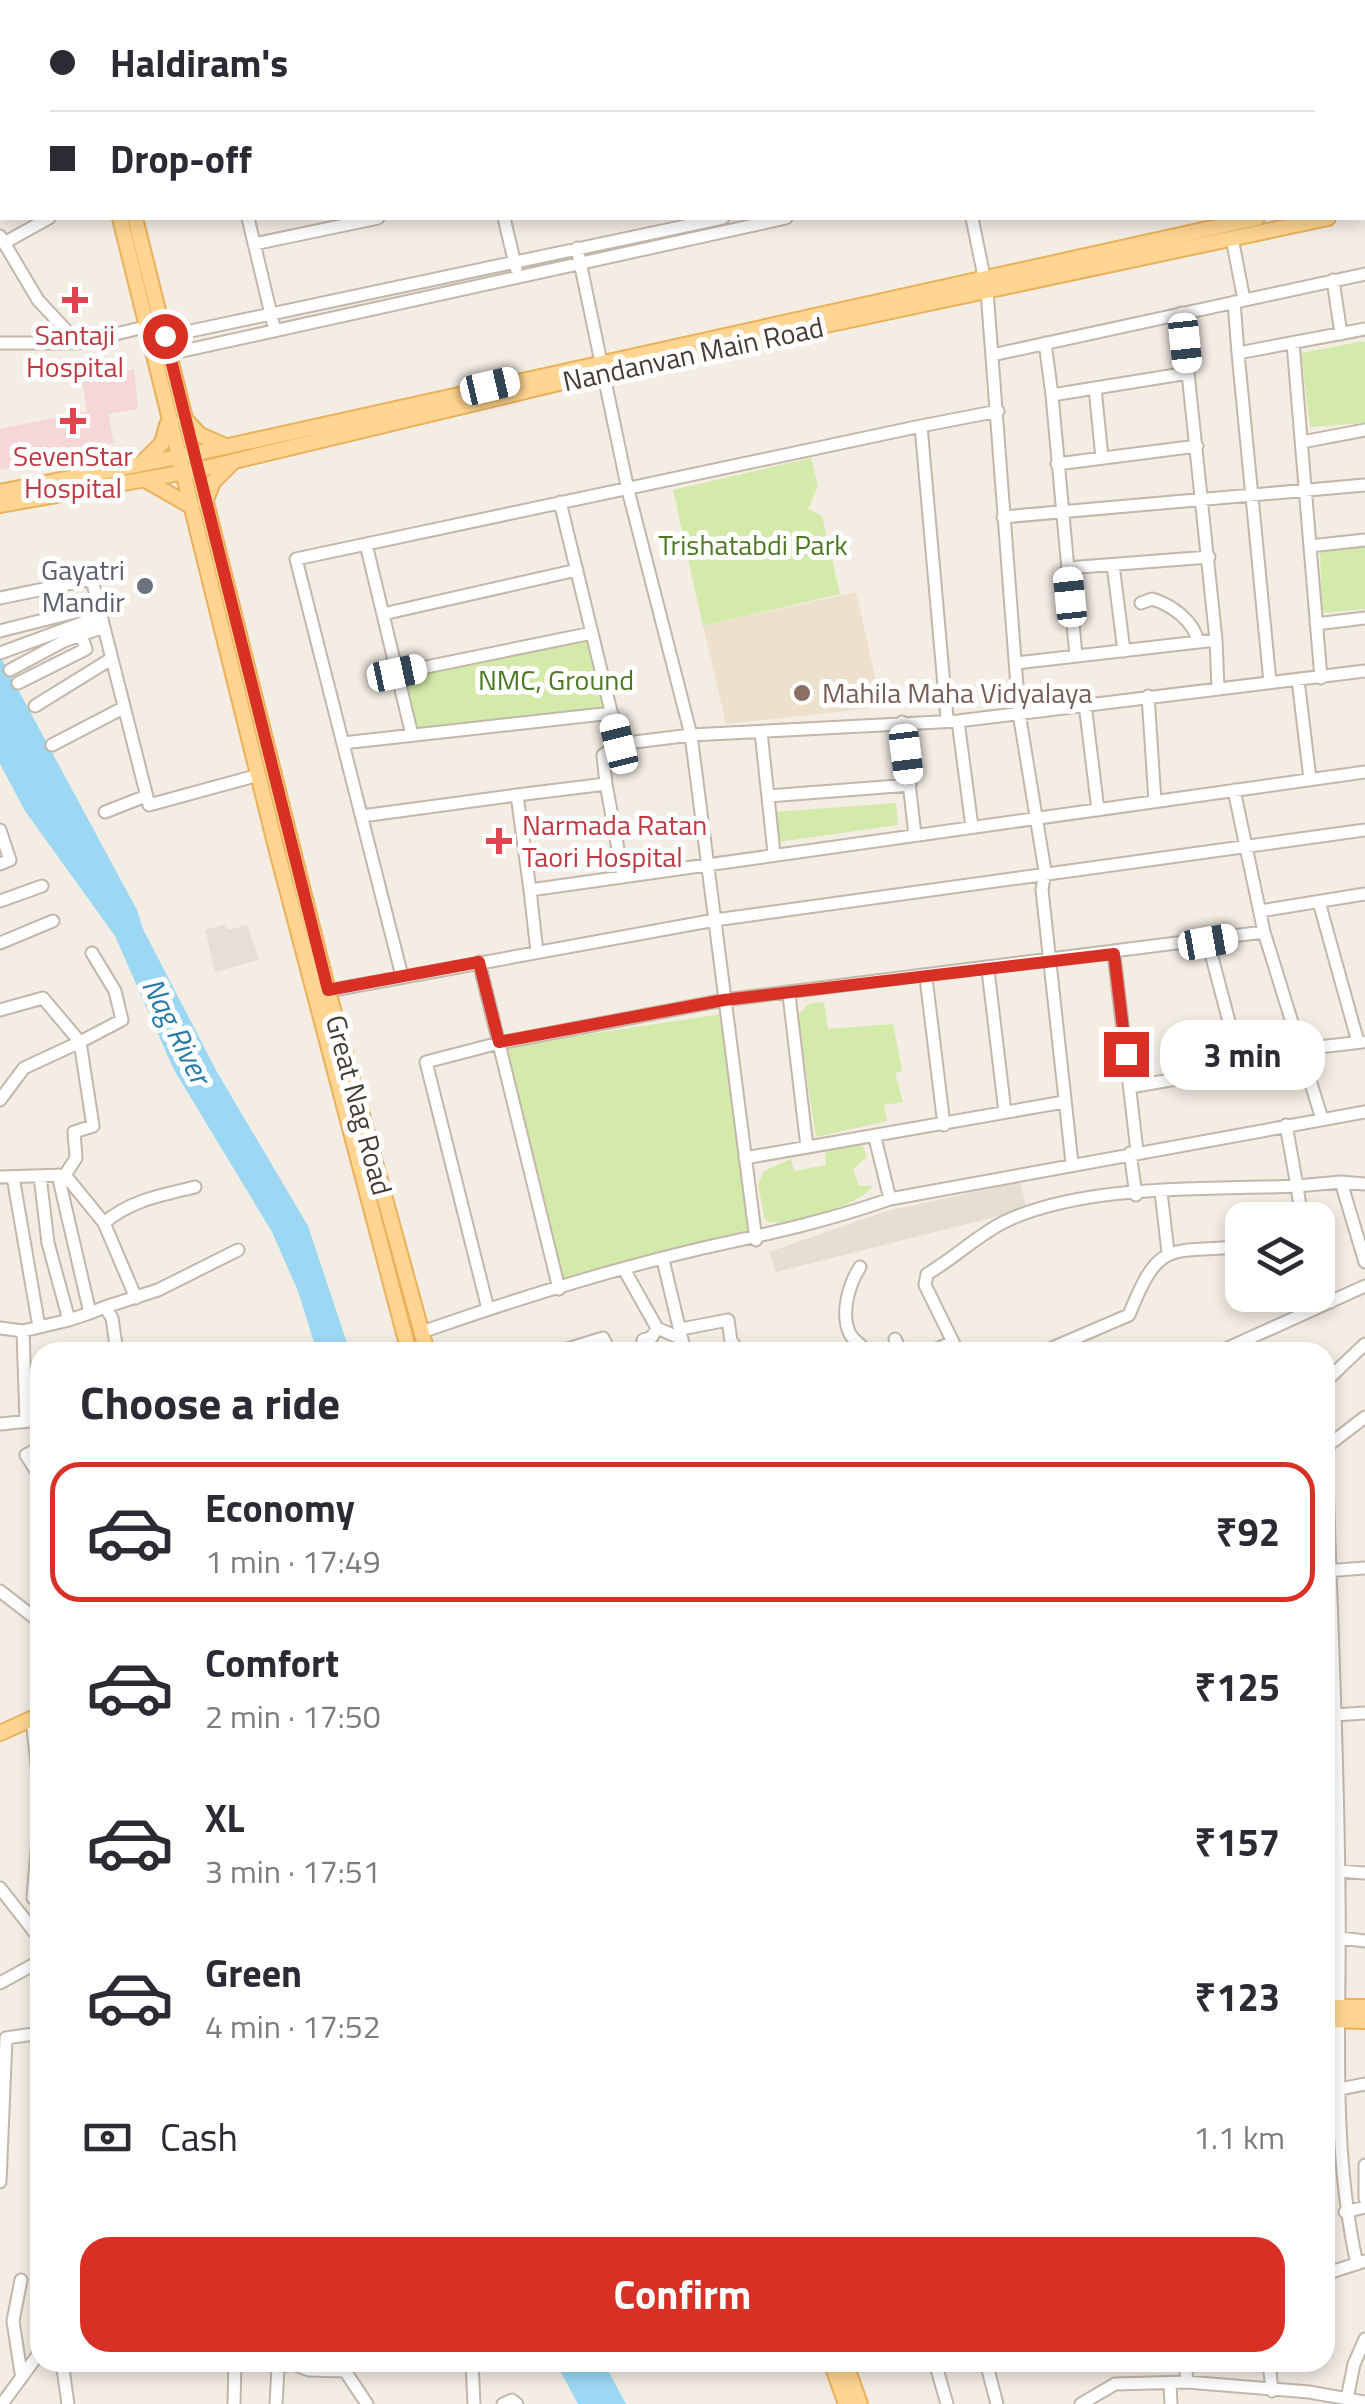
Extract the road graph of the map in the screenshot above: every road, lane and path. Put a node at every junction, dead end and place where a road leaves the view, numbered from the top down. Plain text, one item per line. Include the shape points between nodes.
1 (45, 220) edge
2 (120, 220) edge
3 (135, 220) edge
4 (248, 220) edge
5 (368, 220) edge
6 (505, 220) edge
7 (756, 220) edge
8 (972, 220) edge
9 (1249, 220) edge
10 (1318, 220) edge
11 (726, 222) edge
12 (1232, 238) junction
13 (2, 241) edge
14 (254, 244) junction
15 (576, 248) junction
16 (515, 261) junction
17 (580, 264) junction
18 (1365, 274) edge
19 (518, 277) junction
20 (1333, 280) junction
21 (985, 285) junction
22 (1239, 301) junction
23 (1182, 313) junction
24 (270, 314) junction
25 (1365, 329) edge
26 (163, 330) junction
27 (274, 331) junction
28 (147, 333) junction
29 (1341, 334) junction
30 (0, 343) edge
31 (78, 343) junction
32 (1045, 343) junction
33 (1293, 343) junction
34 (1238, 353) junction
35 (992, 355) junction
36 (161, 356) junction
37 (604, 367) junction
38 (1188, 373) junction
39 (1095, 388) junction
40 (1052, 394) junction
41 (998, 410) junction
42 (184, 418) junction
43 (168, 420) junction
44 (921, 426) junction
45 (1365, 430) edge
46 (1302, 442) junction
47 (228, 446) junction
48 (1198, 446) junction
49 (185, 455) junction
50 (1102, 458) junction
51 (232, 462) junction
52 (1057, 464) junction
53 (142, 472) junction
54 (189, 472) junction
55 (1365, 485) edge
56 (628, 490) junction
57 (1304, 491) junction
58 (0, 492) edge
59 (1252, 496) junction
60 (1204, 500) junction
61 (560, 502) junction
62 (197, 504) junction
63 (0, 505) edge
64 (1060, 512) junction
65 (1003, 517) junction
66 (1365, 540) edge
67 (366, 544) junction
68 (1310, 546) junction
69 (1209, 558) junction
70 (1113, 565) junction
71 (1067, 568) junction
72 (576, 570) junction
73 (0, 598) edge
74 (1142, 603) dead end
75 (383, 614) junction
76 (101, 616) junction
77 (1365, 618) edge
78 (1316, 624) junction
79 (0, 631) edge
80 (592, 633) junction
81 (81, 635) junction
82 (1216, 640) junction
83 (1198, 642) junction
84 (1124, 650) junction
85 (0, 653) edge
86 (1076, 656) junction
87 (111, 659) junction
88 (1016, 663) junction
89 (10, 670) dead end
90 (1364, 671) edge
91 (397, 673) junction
92 (1320, 678) junction
93 (1298, 680) junction
94 (1270, 682) junction
95 (18, 683) dead end
96 (1365, 687) edge
97 (1218, 688) junction
98 (1148, 696) junction
99 (1086, 704) junction
100 (34, 706) dead end
101 (122, 708) junction
102 (1020, 712) junction
103 (612, 713) junction
104 (953, 720) junction
105 (902, 722) junction
106 (761, 732) junction
107 (412, 735) junction
108 (690, 735) junction
109 (343, 743) junction
110 (619, 744) junction
111 (52, 745) dead end
112 (1365, 772) edge
113 (258, 775) junction
114 (1310, 779) junction
115 (606, 784) junction
116 (910, 785) junction
117 (1234, 790) junction
118 (518, 795) junction
119 (146, 796) junction
120 (768, 796) junction
121 (1155, 802) junction
122 (1098, 810) junction
123 (105, 812) dead end
124 (362, 816) junction
125 (1034, 818) junction
126 (972, 827) junction
127 (0, 830) edge
128 (1365, 830) edge
129 (916, 835) junction
130 (1248, 845) junction
131 (774, 854) junction
132 (707, 862) junction
133 (0, 864) edge
134 (1045, 871) junction
135 (623, 876) junction
136 (42, 886) dead end
137 (530, 890) junction
138 (1365, 894) edge
139 (0, 901) edge
140 (1319, 902) junction
141 (1260, 910) junction
142 (714, 920) junction
143 (53, 921) dead end
144 (1264, 932) junction
145 (1208, 942) junction
146 (0, 943) edge
147 (537, 952) junction
148 (92, 953) dead end
149 (1114, 954) junction
150 (479, 962) junction
151 (1050, 962) junction
152 (988, 970) junction
153 (402, 976) junction
154 (926, 978) junction
155 (321, 992) junction
156 (789, 995) junction
157 (724, 1000) junction
158 (0, 1010) edge
159 (80, 1042) junction
160 (499, 1042) junction
161 (1362, 1042) edge
162 (1303, 1053) junction
163 (1241, 1067) junction
164 (1130, 1087) junction
165 (0, 1100) edge
166 (1064, 1102) junction
167 (1005, 1112) junction
168 (1365, 1112) edge
169 (1322, 1119) junction
170 (944, 1125) junction
171 (1286, 1125) junction
172 (875, 1138) junction
173 (808, 1147) junction
174 (1134, 1152) junction
175 (745, 1158) junction
176 (1072, 1163) junction
177 (62, 1175) junction
178 (40, 1176) junction
179 (6, 1177) edge
180 (1341, 1182) junction
181 (1365, 1184) edge
182 (1297, 1186) junction
183 (195, 1187) dead end
184 (1161, 1192) junction
185 (1136, 1195) junction
186 (890, 1199) junction
187 (1299, 1202) edge
188 (104, 1223) junction
189 (756, 1240) junction
190 (1225, 1247) edge
191 (238, 1250) dead end
192 (1168, 1252) junction
193 (664, 1260) junction
194 (1365, 1262) edge
195 (860, 1267) dead end
196 (625, 1271) junction
197 (1365, 1286) edge
198 (559, 1289) junction
199 (136, 1298) junction
200 (1335, 1301) edge
201 (105, 1307) junction
202 (488, 1309) junction
203 (1309, 1312) edge
204 (90, 1313) junction
205 (69, 1320) junction
206 (38, 1327) junction
207 (0, 1328) edge
208 (657, 1328) junction
209 (23, 1331) junction
210 (422, 1332) junction
211 (894, 1339) dead end
212 (643, 1340) dead end
213 (683, 1340) edge
214 (116, 1342) edge
215 (406, 1342) edge
216 (424, 1342) edge
217 (732, 1342) edge
218 (858, 1342) edge
219 (896, 1342) edge
220 (953, 1342) edge
221 (1066, 1342) edge
222 (1242, 1342) edge
223 (1365, 1344) edge
224 (1335, 1372) edge
225 (30, 1394) edge
226 (1365, 1417) edge
227 (30, 1421) edge
228 (0, 1424) edge
229 (1335, 1436) edge
230 (1365, 1568) edge
231 (1335, 1570) edge
232 (0, 1590) edge
233 (30, 1614) edge
234 (1365, 1713) edge
235 (1335, 1715) edge
236 (30, 1720) edge
237 (0, 1733) edge
238 (1335, 1746) edge
239 (1339, 1871) junction
240 (1365, 1873) edge
241 (0, 1888) edge
242 (30, 1900) edge
243 (14, 1903) junction
244 (30, 1925) edge
245 (1340, 1938) junction
246 (1365, 1941) edge
247 (30, 1967) edge
248 (1335, 1979) edge
249 (0, 1984) edge
250 (1365, 2008) edge
251 (1335, 2012) edge
252 (1335, 2013) edge
253 (1365, 2021) edge
254 (30, 2035) edge
255 (1335, 2050) edge
256 (1365, 2084) edge
257 (1339, 2088) junction
258 (1335, 2089) edge
259 (1365, 2165) edge
260 (0, 2182) edge
261 (1365, 2199) edge
262 (1365, 2207) edge
263 (1346, 2212) junction
264 (1361, 2262) edge
265 (1335, 2271) edge
266 (21, 2280) dead end
267 (1365, 2339) edge
268 (30, 2363) edge
269 (63, 2372) edge
270 (235, 2372) edge
271 (278, 2372) edge
272 (346, 2372) edge
273 (472, 2372) edge
274 (835, 2372) edge
275 (849, 2372) edge
276 (939, 2372) edge
277 (989, 2372) edge
278 (1186, 2372) edge
279 (1270, 2372) edge
280 (21, 2373) junction
281 (1187, 2382) junction
282 (1170, 2384) junction
283 (6, 2389) edge
284 (1272, 2390) junction
285 (1347, 2399) junction
286 (1365, 2402) edge
287 (2, 2404) edge
288 (68, 2404) edge
289 (234, 2404) edge
290 (276, 2404) edge
291 (367, 2404) edge
292 (464, 2404) edge
293 (474, 2404) edge
294 (503, 2404) edge
295 (517, 2404) edge
296 (846, 2404) edge
297 (860, 2404) edge
298 (948, 2404) edge
299 (997, 2404) edge
300 (1080, 2404) edge
301 (1171, 2404) edge

1 - 13 street
2 - 28 main road, Great Nag Road
3 - 26 main road, Great Nag Road
4 - 14 street
5 - 14 street
6 - 16 street
7 - 11 street
8 - 21 street
9 - 21 main road
10 - 12 main road, Nandanvan Main Road
11 - 15 street
11 - 17 street
12 - 21 main road, Nandanvan Main Road
12 - 22 street
13 - 31 street via 38,300
14 - 24 street
15 - 16 street
15 - 17 street
16 - 19 street
16 - 24 street
17 - 19 street
17 - 37 street
18 - 20 street
19 - 27 street
20 - 22 street
20 - 29 street
21 - 35 street
21 - 37 main road, Nandanvan Main Road
22 - 23 street
22 - 34 street
23 - 32 street
23 - 38 street
24 - 26 street
24 - 27 street
25 - 29 street
26 - 28 street
26 - 36 main road, Great Nag Road
27 - 36 street
28 - 31 street
28 - 36 main road, Great Nag Road
29 - 33 street
30 - 31 street
32 - 35 street
32 - 40 street
33 - 34 street
33 - 46 street
34 - 59 street
35 - 41 street
36 - 42 main road, Great Nag Road
36 - 43 main road, Great Nag Road
37 - 47 main road
37 - 51 main road, Nandanvan Main Road
37 - 56 street
38 - 39 street
38 - 48 street
39 - 40 street
39 - 50 street
40 - 52 street
41 - 44 street
41 - 65 street
42 - 47 main road via 200,435
42 - 49 main road, Great Nag Road
43 - 49 main road, Great Nag Road
43 - 53 main road
44 - 56 street
44 - 104 street
45 - 46 street
46 - 57 street
47 - 49 main road
48 - 50 street
48 - 60 street
49 - 53 main road
49 - 54 main road, Great Nag Road
50 - 52 street
51 - 54 main road, Nandanvan Main Road
51 - 62 main road
52 - 64 street
53 - 54 main road, Nandanvan Main Road
53 - 58 main road
53 - 62 main road
53 - 63 main road, Nandanvan Main Road
54 - 62 main road, Great Nag Road
55 - 57 street
56 - 61 street
56 - 108 street
57 - 59 street
57 - 68 street
59 - 60 street
59 - 94 street
60 - 64 street
60 - 69 street
61 - 67 street
61 - 72 street
62 - 113 main road, Great Nag Road
62 - 155 main road, Great Nag Road
64 - 65 street
64 - 71 street
65 - 88 street
66 - 68 street
67 - 75 street
67 - 109 street via 296,558
68 - 78 street
69 - 70 street
69 - 82 street
70 - 71 street
70 - 84 street
71 - 86 street
72 - 75 street
72 - 80 street
73 - 76 street via 87,580
74 - 83 street via 1172,606
75 - 91 street
76 - 79 street
76 - 81 street
76 - 85 street
76 - 87 street
77 - 78 street
78 - 92 street
80 - 91 street
80 - 103 street
81 - 89 street
81 - 95 street via 86,649
82 - 83 street
82 - 97 street
83 - 84 street
84 - 86 street
86 - 88 street
87 - 100 street
87 - 101 street
88 - 102 street
90 - 92 street
90 - 96 street
91 - 107 street
92 - 93 street
93 - 94 street
93 - 114 street
94 - 97 street
97 - 98 street
98 - 99 street
98 - 121 street
99 - 102 street
99 - 122 street
101 - 111 street
101 - 119 street
102 - 104 street
102 - 125 street
103 - 107 street
103 - 110 street
104 - 105 street
104 - 126 street
105 - 106 street
105 - 116 street
106 - 108 street
106 - 120 street
107 - 109 street
108 - 110 street
108 - 132 street
109 - 124 street
110 - 115 street via 604,755
112 - 114 street
113 - 119 street via 149,805
113 - 155 main road, Great Nag Road
114 - 117 street
115 - 118 street
115 - 135 street
116 - 120 street
116 - 129 street
117 - 121 street
117 - 130 street
118 - 124 street
118 - 137 street
119 - 123 street
120 - 131 street
121 - 122 street
122 - 125 street
124 - 153 street
125 - 126 street
125 - 134 street
126 - 129 street
127 - 133 street via 10,860
128 - 130 street
129 - 131 street
130 - 134 street
130 - 141 street
131 - 132 street
132 - 135 street
132 - 142 street
134 - 142 street
134 - 151 street
135 - 137 street
136 - 139 street
137 - 147 street
138 - 140 street
140 - 141 street
140 - 161 street
141 - 144 street
142 - 147 street
142 - 157 street
143 - 146 street
144 - 145 street
144 - 162 street
145 - 149 street
145 - 163 street
147 - 150 street
148 - 159 street via 115,991 122,1020
149 - 151 street
149 - 164 street
150 - 153 street
150 - 160 street
151 - 152 street
151 - 166 street
152 - 154 street
152 - 167 street
153 - 155 street
154 - 156 street
154 - 170 street
155 - 210 main road, Great Nag Road
155 - 215 main road, Great Nag Road
156 - 157 street
156 - 173 street
157 - 160 street
157 - 175 street
158 - 159 street via 43,998
159 - 165 street via 24,1068
159 - 177 street via 93,1126 74,1132 76,1158
160 - 198 street
160 - 202 street via 426,1062
161 - 162 street
162 - 163 street
162 - 169 street
163 - 164 street
164 - 174 street
166 - 167 street
166 - 176 street
167 - 170 street
168 - 169 street
169 - 171 street
170 - 172 street
171 - 174 street
171 - 182 street
172 - 173 street
172 - 186 street
173 - 175 street
174 - 176 street
174 - 185 street
175 - 189 street
176 - 186 street
177 - 178 street
177 - 188 street
177 - 204 street
178 - 179 street
178 - 205 street via 48,1243
179 - 206 street
180 - 181 street
180 - 182 street
180 - 194 street
182 - 184 street
182 - 187 street
183 - 188 street via 148,1198
184 - 185 street
184 - 192 street
185 - 220 street via 1035,1210 1001,1223 927,1274 925,1285
186 - 189 street
188 - 199 street
189 - 193 street
190 - 192 street
191 - 199 street
192 - 221 street via 1148,1267 1129,1315
193 - 196 street
193 - 213 street
195 - 218 street via 850,1286 848,1324
196 - 198 street
196 - 208 street
197 - 200 street
198 - 202 street
199 - 201 street
201 - 204 street
201 - 214 street
202 - 210 street
203 - 222 street
204 - 205 street
205 - 206 street
206 - 209 street
207 - 209 street
208 - 212 street
208 - 213 street
209 - 225 street
210 - 216 main road, Great Nag Road
211 - 219 street
213 - 217 street via 728,1320
223 - 224 street
226 - 229 street
227 - 228 street
230 - 231 street
232 - 233 street
234 - 235 street
236 - 237 main road
238 - 239 street
239 - 240 street
239 - 245 street
241 - 243 street
242 - 243 street
243 - 244 street
245 - 246 street
245 - 248 street
247 - 249 street
250 - 251 main road
252 - 253 main road
254 - 260 street via 6,2038
255 - 257 street
256 - 257 street
257 - 258 street
257 - 263 street
259 - 261 street
262 - 263 street
263 - 264 street
264 - 265 street
266 - 280 street via 13,2321
267 - 285 street
268 - 280 street
269 - 288 street
270 - 289 street
271 - 290 street
272 - 291 street
273 - 293 street
274 - 296 main road
275 - 297 main road
276 - 298 street
277 - 299 street
278 - 281 street
279 - 284 street
280 - 283 street
281 - 282 street
281 - 284 street
282 - 300 street via 1115,2384
282 - 301 street
283 - 287 street
284 - 285 street
285 - 286 street
292 - 293 street
294 - 295 street

